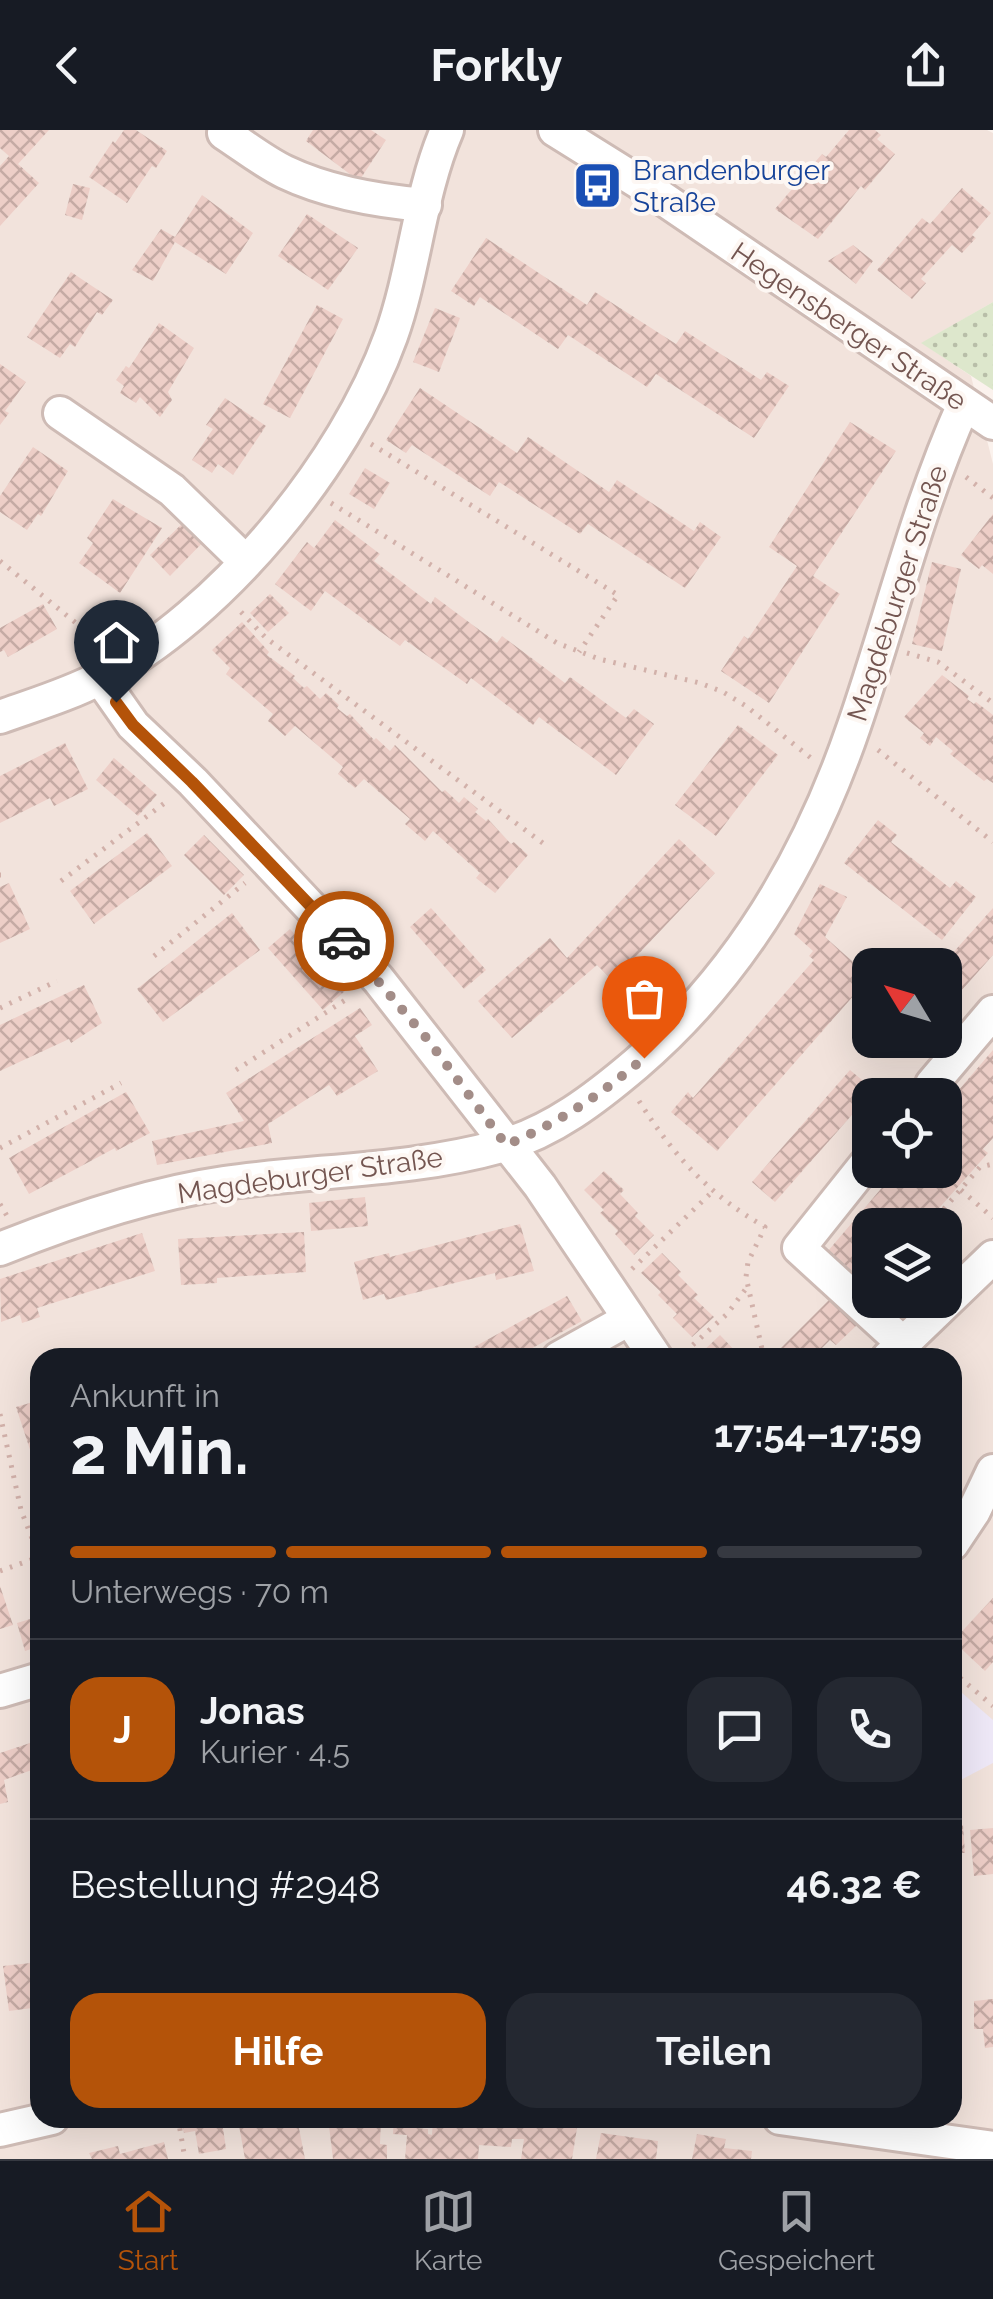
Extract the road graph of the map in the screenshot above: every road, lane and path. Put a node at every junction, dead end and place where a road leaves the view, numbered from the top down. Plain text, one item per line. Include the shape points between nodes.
1 (447, 130) edge
2 (555, 130) edge
3 (224, 133) dead end
4 (426, 205) junction
5 (964, 404) junction
6 (60, 413) dead end
7 (993, 423) edge
8 (347, 429) junction
9 (308, 488) junction
10 (0, 561) edge
11 (246, 562) junction
12 (219, 588) junction
13 (88, 633) dead end
14 (880, 648) junction
15 (579, 652) junction
16 (100, 678) junction
17 (993, 703) edge
18 (0, 717) edge
19 (853, 730) junction
20 (834, 777) junction
21 (192, 782) junction
22 (993, 842) edge
23 (544, 844) dead end
24 (270, 862) junction
25 (61, 881) dead end
26 (154, 956) dead end
27 (378, 979) junction
28 (57, 981) dead end
29 (0, 1008) edge
30 (993, 1012) edge
31 (236, 1070) dead end
32 (620, 1078) junction
33 (937, 1078) edge
34 (121, 1084) dead end
35 (506, 1145) junction
36 (0, 1148) edge
37 (993, 1164) edge
38 (852, 1182) edge
39 (961, 1190) junction
40 (713, 1191) junction
41 (945, 1208) edge
42 (993, 1218) edge
43 (0, 1249) edge
44 (993, 1258) edge
45 (748, 1286) junction
46 (609, 1288) junction
47 (629, 1320) junction
48 (577, 1348) edge
49 (649, 1348) edge
50 (689, 1348) edge
51 (762, 1348) edge
52 (893, 1348) edge
53 (899, 1348) edge
54 (0, 1414) edge
55 (993, 1471) edge
56 (30, 1529) edge
57 (962, 1529) edge
58 (30, 1561) edge
59 (0, 1571) edge
60 (962, 1680) edge
61 (30, 1681) edge
62 (0, 1691) edge
63 (993, 1706) edge
64 (30, 2123) edge
65 (180, 2128) edge
66 (851, 2128) edge
67 (0, 2130) edge
68 (993, 2148) edge
69 (186, 2159) edge

1 - 4 street
2 - 5 street, Hegensberger Straße
3 - 4 street via 315,185
4 - 8 street via 390,340
5 - 7 street, Hegensberger Straße
5 - 14 street, Magdeburger Straße via 940,456
6 - 11 street via 172,490
8 - 9 street
8 - 15 path via 618,595
9 - 11 street
9 - 15 path
10 - 13 path
11 - 12 street
12 - 16 street
12 - 23 path via 266,638
14 - 17 path via 938,662
14 - 19 street, Magdeburger Straße
15 - 20 path via 723,692
16 - 18 street
16 - 21 street via 133,725
19 - 20 street, Magdeburger Straße
19 - 22 path
20 - 32 street, Magdeburger Straße via 748,943 668,1037
21 - 24 street
21 - 25 path
24 - 26 path
24 - 27 street
27 - 31 path
27 - 35 street
28 - 29 path
30 - 33 street
32 - 35 street, Magdeburger Straße via 555,1124
32 - 40 path via 670,1150
34 - 36 path
35 - 43 street, Magdeburger Straße via 222,1184 135,1203
35 - 46 street
37 - 39 path via 980,1167
38 - 52 street via 799,1248
39 - 41 path
39 - 42 path
40 - 45 path via 765,1228 748,1262
40 - 46 path
44 - 53 street
45 - 50 path
45 - 51 path
46 - 47 street
47 - 48 street
47 - 49 street
54 - 56 path
55 - 57 street
58 - 59 path
60 - 63 path
61 - 62 street
64 - 67 street
65 - 69 path
66 - 68 street

